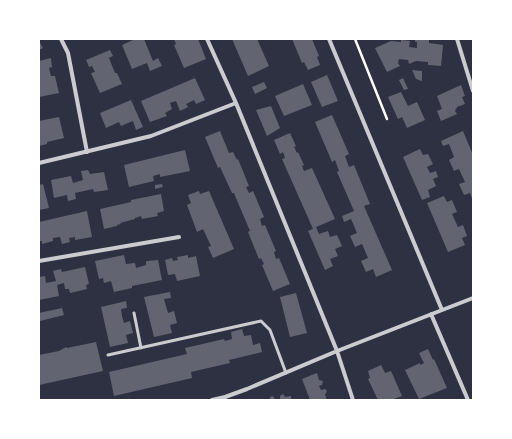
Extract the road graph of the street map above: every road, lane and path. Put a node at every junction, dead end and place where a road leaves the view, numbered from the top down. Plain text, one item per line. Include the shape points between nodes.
1 (60, 39) edge
2 (207, 39) edge
3 (329, 39) edge
4 (355, 39) edge
5 (458, 39) edge
6 (473, 90) edge
7 (236, 103) junction
8 (387, 120) dead end
9 (87, 152) junction
10 (39, 164) edge
11 (179, 237) dead end
12 (39, 261) edge
13 (473, 298) edge
14 (442, 310) junction
15 (134, 313) dead end
16 (431, 314) junction
17 (141, 348) junction
18 (337, 351) junction
19 (108, 355) dead end
20 (286, 373) junction
21 (212, 400) edge
22 (353, 400) edge
23 (468, 400) edge

1 - 9 street via 68,53
2 - 7 street
3 - 14 street
4 - 8 path
5 - 6 street
7 - 9 street via 151,136
7 - 18 street
9 - 10 street
11 - 12 street
13 - 14 street
14 - 16 street
15 - 17 lane
16 - 18 street
16 - 23 street
17 - 19 lane
17 - 20 lane via 262,321 270,330
18 - 20 street
18 - 22 street
20 - 21 street

